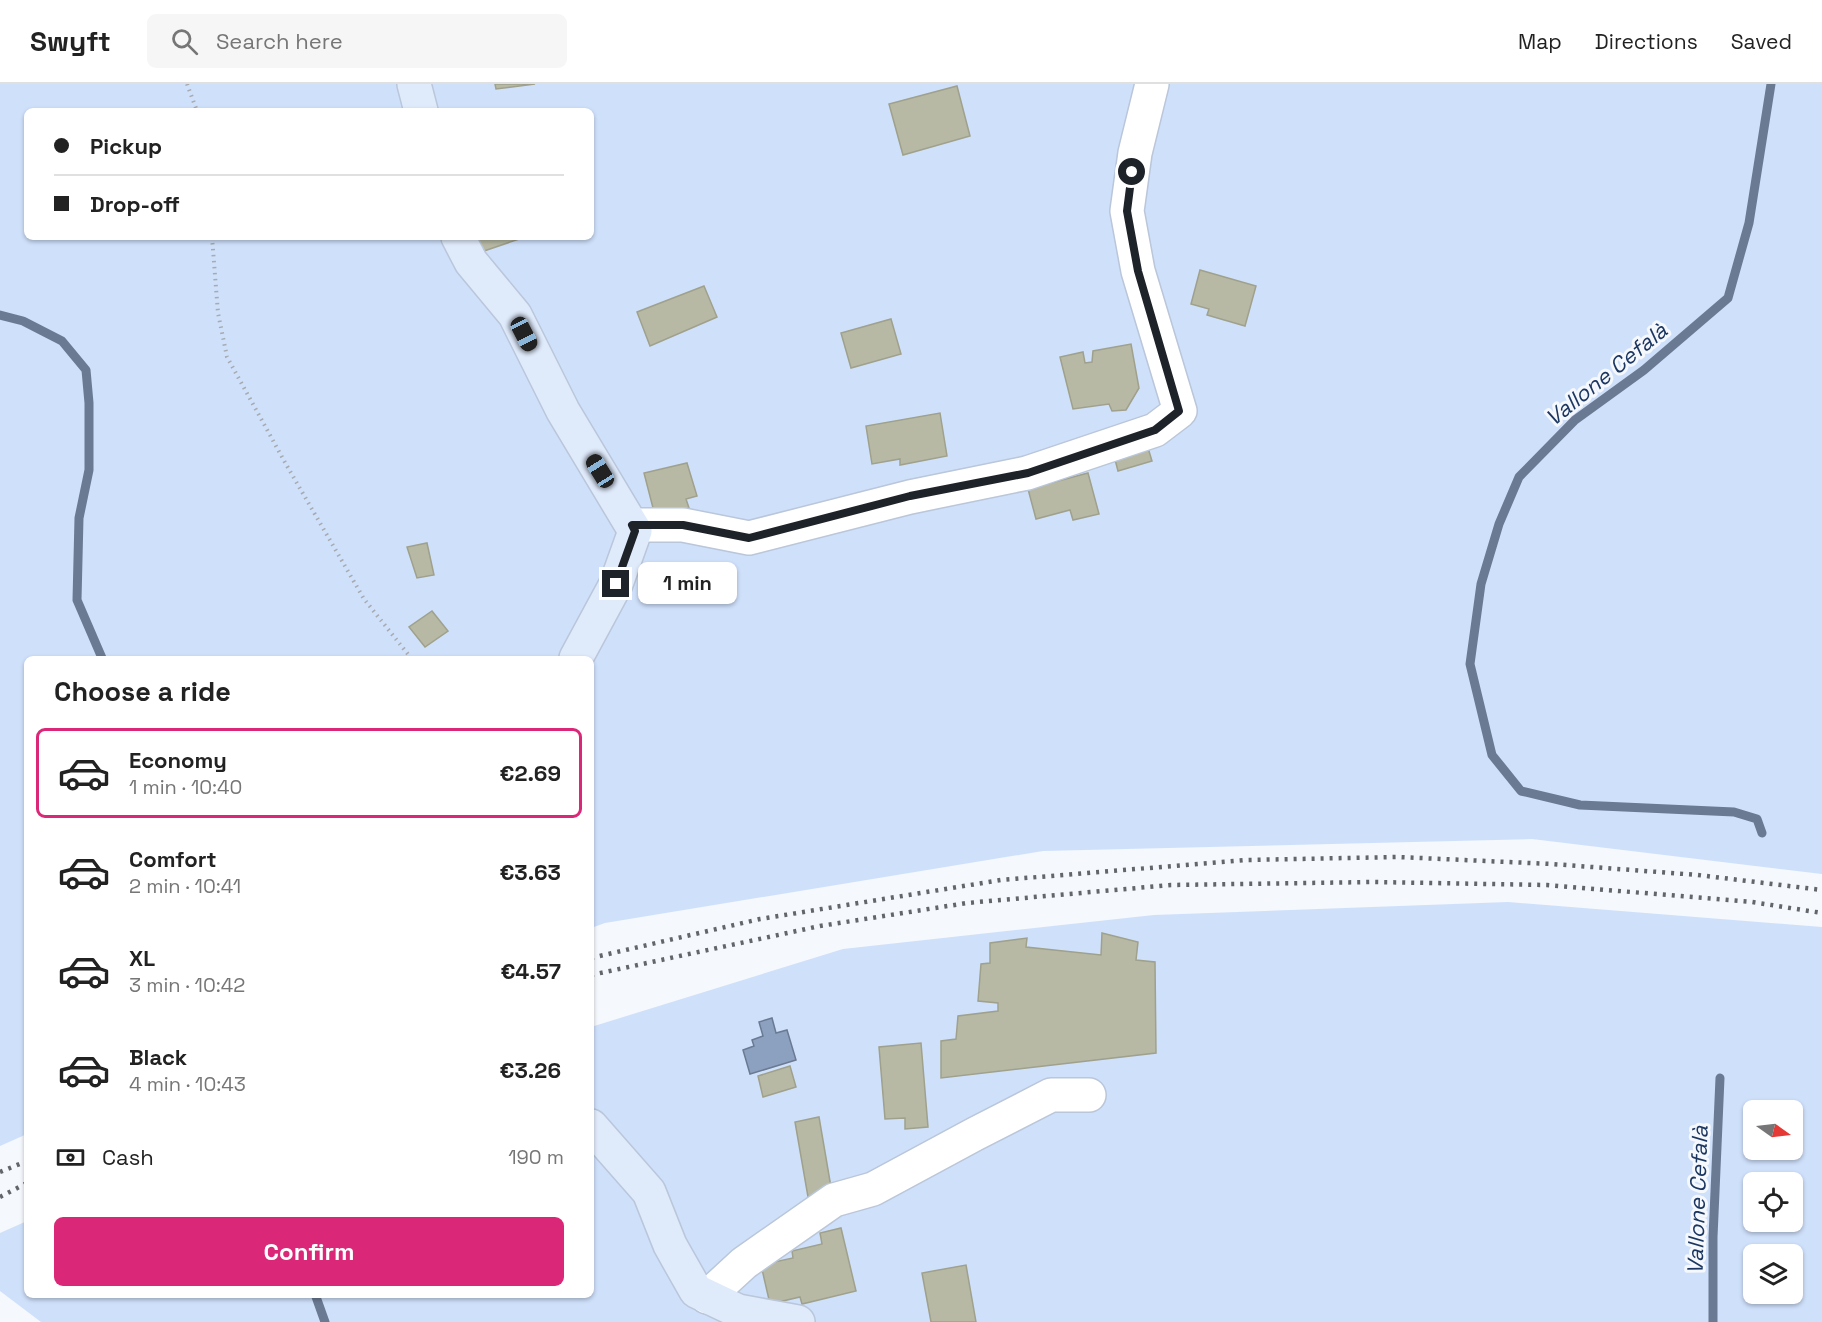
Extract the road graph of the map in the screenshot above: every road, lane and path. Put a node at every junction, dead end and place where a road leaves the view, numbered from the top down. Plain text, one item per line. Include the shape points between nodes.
1 (187, 84) edge
2 (414, 84) edge
3 (1152, 84) edge
4 (196, 108) edge
5 (420, 108) edge
6 (212, 240) edge
7 (460, 240) edge
8 (632, 525) junction
9 (409, 656) edge
10 (577, 656) edge
11 (1089, 1095) dead end
12 (594, 1129) edge
13 (707, 1297) junction
14 (798, 1322) edge

1 - 4 path
2 - 5 street
3 - 8 street via 1127,211 1138,271 1179,411 1155,430 1028,473 910,496 749,538 683,525
6 - 9 path via 218,313 227,357 364,599
7 - 8 street via 471,262 514,315 563,411
8 - 10 street via 635,531 616,584
11 - 13 street via 1051,1095 873,1189 834,1200 744,1263
12 - 13 street via 648,1192 670,1245 696,1291
13 - 14 street via 738,1311

